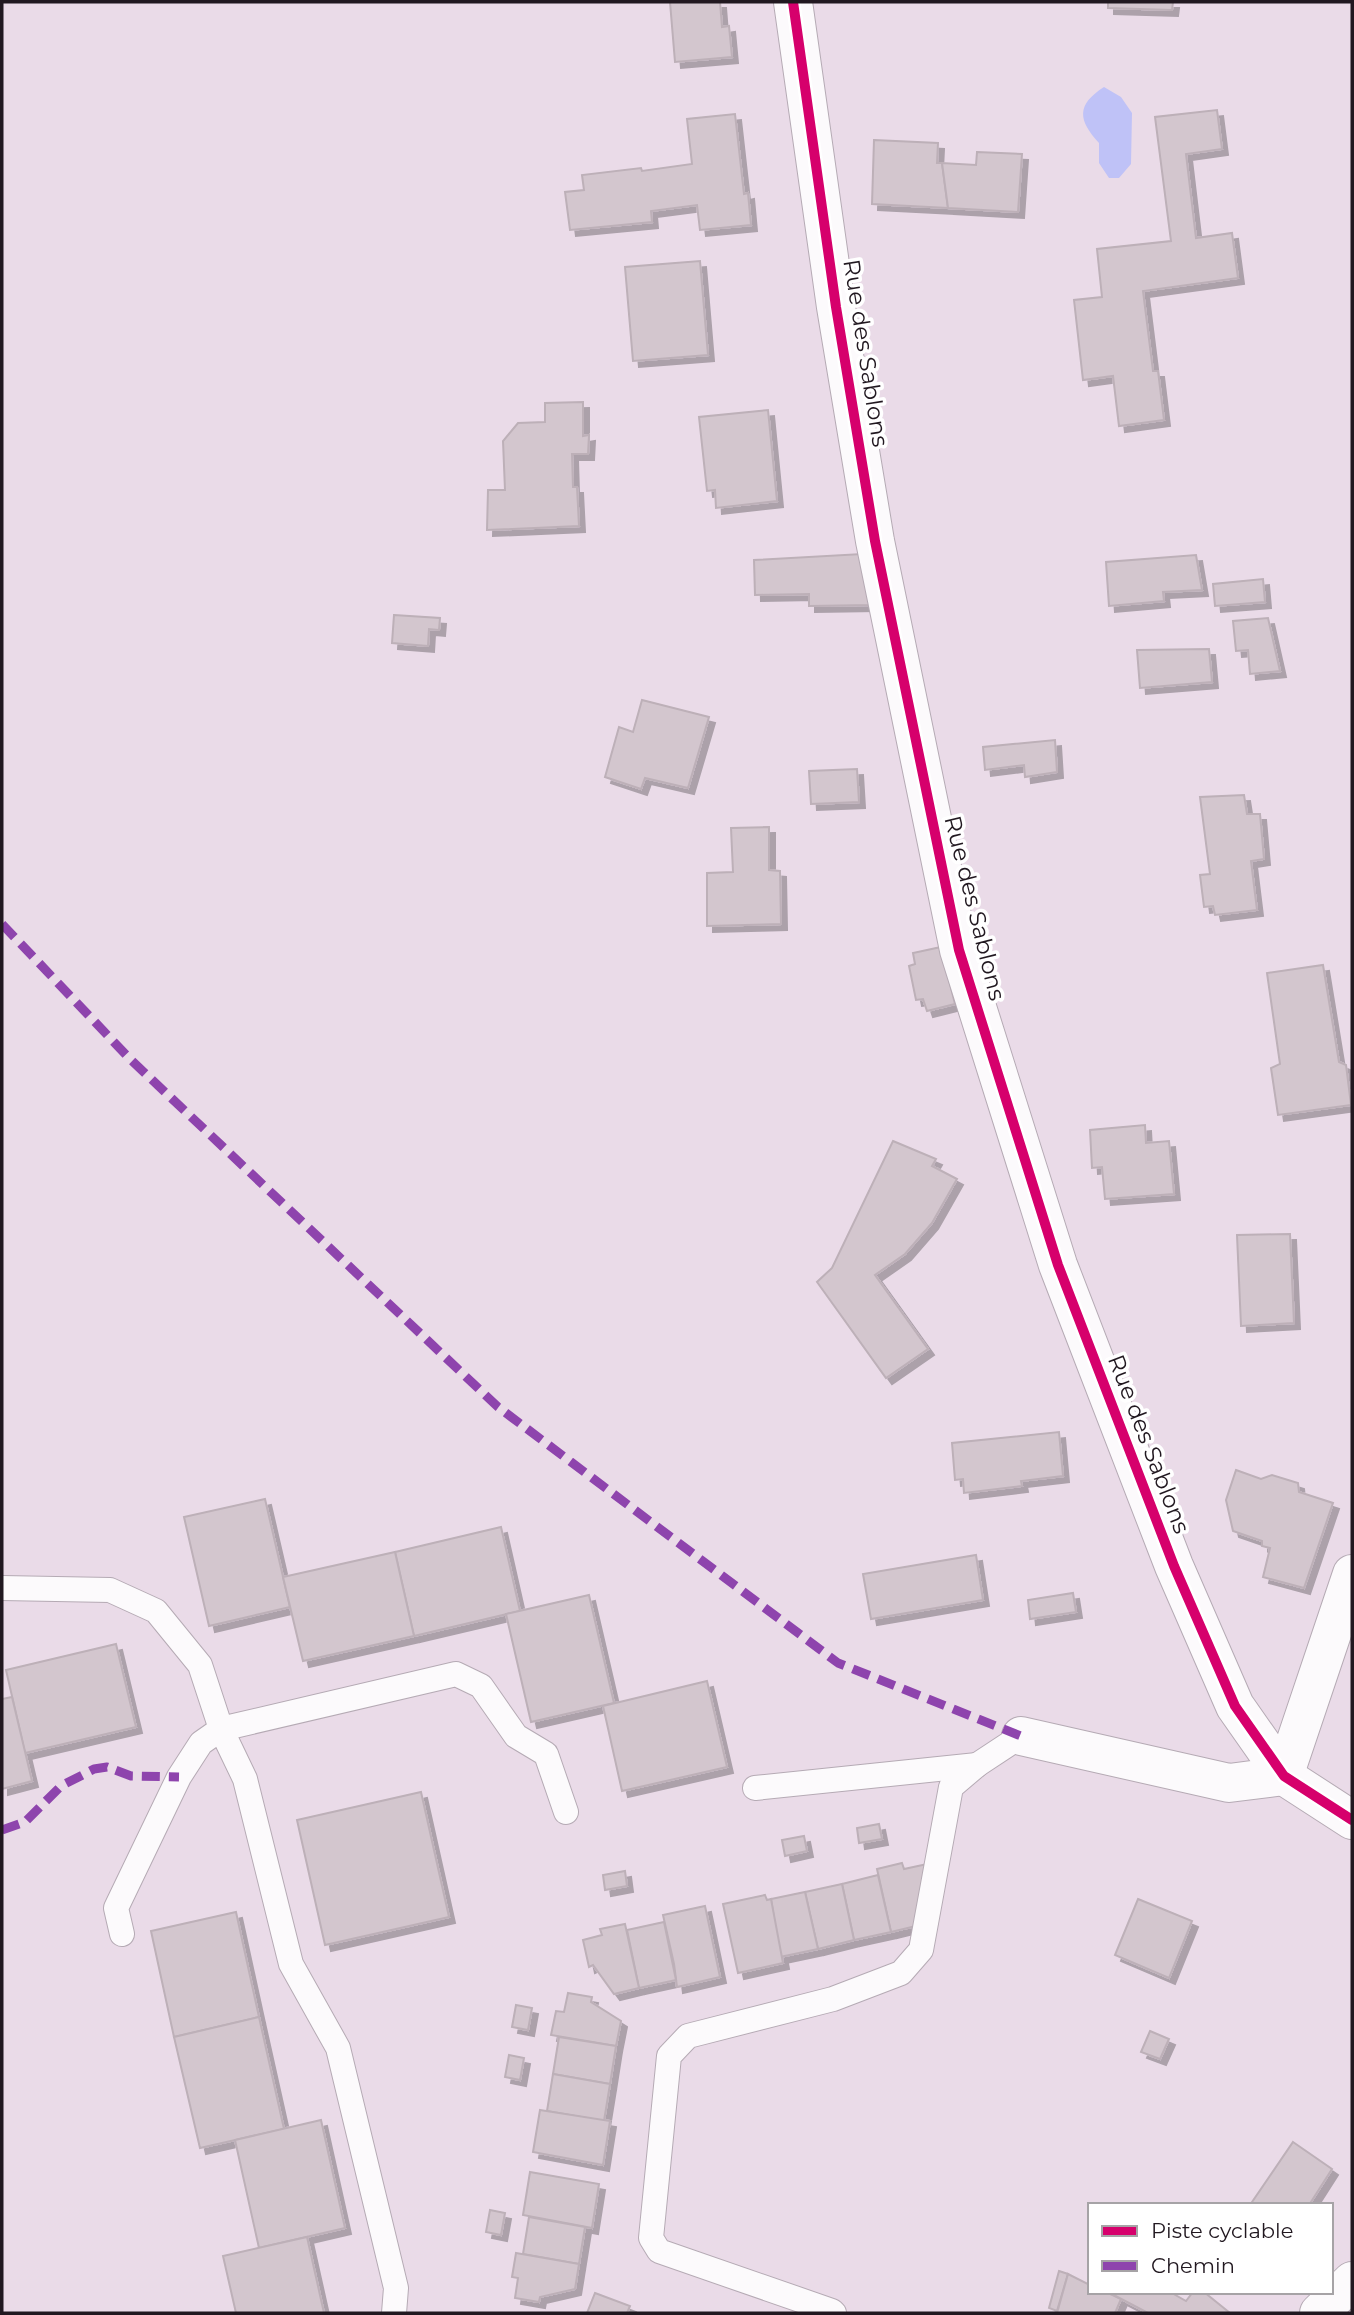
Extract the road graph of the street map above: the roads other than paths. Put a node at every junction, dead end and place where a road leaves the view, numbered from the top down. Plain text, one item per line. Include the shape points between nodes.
1 (793, 2) edge
2 (1352, 1574) edge
3 (2, 1588) edge
4 (221, 1729) junction
5 (1021, 1736) joint
6 (977, 1765) junction
7 (1284, 1776) junction
8 (755, 1788) dead end
9 (566, 1812) dead end
10 (1352, 1820) edge
11 (122, 1934) dead end
12 (1352, 2281) edge
13 (394, 2313) edge
14 (834, 2313) edge
15 (1319, 2313) edge

1 - 7 street, Rue des Sablons via 875,541 959,950 1058,1265 1174,1566 1235,1706
2 - 7 street
3 - 4 lane via 110,1590 156,1611 200,1665
4 - 9 lane via 456,1674 481,1686 516,1736 546,1754
4 - 11 lane via 201,1742 178,1777 116,1908
4 - 13 lane via 245,1779 292,1964 338,2048 396,2288
5 - 6 lane
5 - 7 street via 1229,1783
6 - 8 lane
6 - 14 lane via 951,1787 920,1950 912,1963 901,1973 833,1998 688,2036 669,2056 651,2238 654,2245 659,2251
7 - 10 street, Rue des Sablons
12 - 15 street

